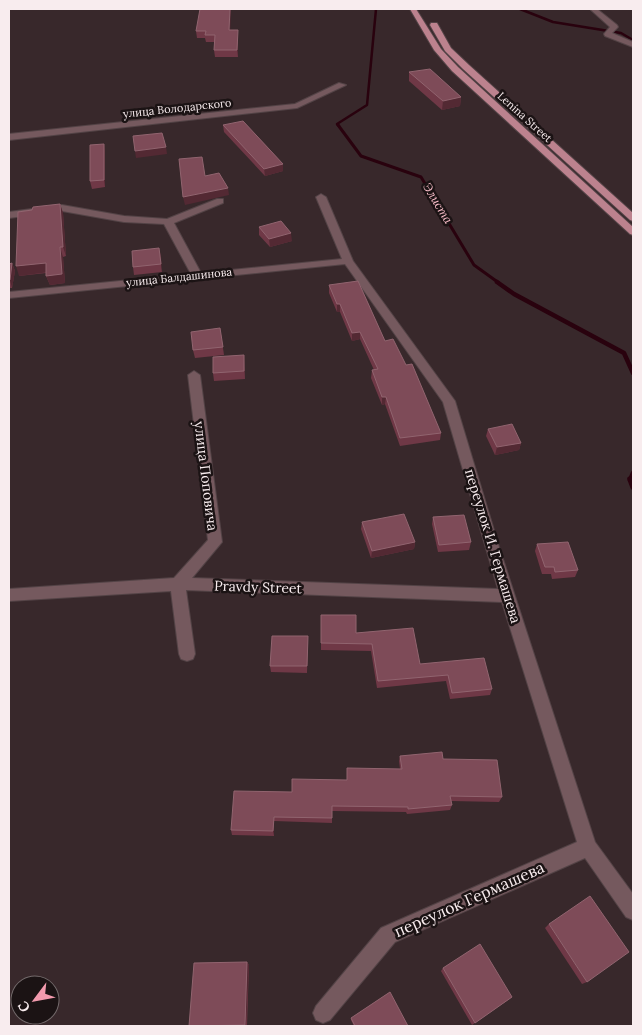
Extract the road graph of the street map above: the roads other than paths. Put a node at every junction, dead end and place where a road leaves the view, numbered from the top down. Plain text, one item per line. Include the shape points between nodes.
1 (413, 9) edge
2 (592, 9) edge
3 (429, 17) dead end
4 (633, 45) edge
5 (342, 85) dead end
6 (9, 137) edge
7 (321, 197) dead end
8 (220, 200) edge
9 (9, 215) edge
10 (633, 218) edge
11 (168, 222) junction
12 (633, 232) edge
13 (348, 261) junction
14 (197, 275) junction
15 (9, 295) edge
16 (194, 374) dead end
17 (178, 584) junction
18 (9, 595) edge
19 (508, 596) junction
20 (187, 654) dead end
21 (588, 846) junction
22 (633, 910) edge
23 (323, 1013) dead end

1 - 12 main road, Lenina Street via 438,50 455,69
2 - 4 street via 611,24 614,28 611,31
3 - 10 main road, Lenina Street via 448,49 466,67
5 - 6 street, улица Володарского via 297,106
7 - 13 street, переулок И. Гермашева
8 - 11 street
9 - 11 street via 62,208 124,219
11 - 14 street
13 - 14 street, улица Балдашинова
13 - 19 street, переулок И. Гермашева via 449,401
14 - 15 street, улица Балдашинова
16 - 17 street, улица Поповича via 214,542
17 - 18 street, Pravdy Street
17 - 19 street, Pravdy Street
17 - 20 street
19 - 21 street, переулок И. Гермашева
21 - 22 street, переулок И. Гермашева
21 - 23 street, переулок Гермашева via 388,936

